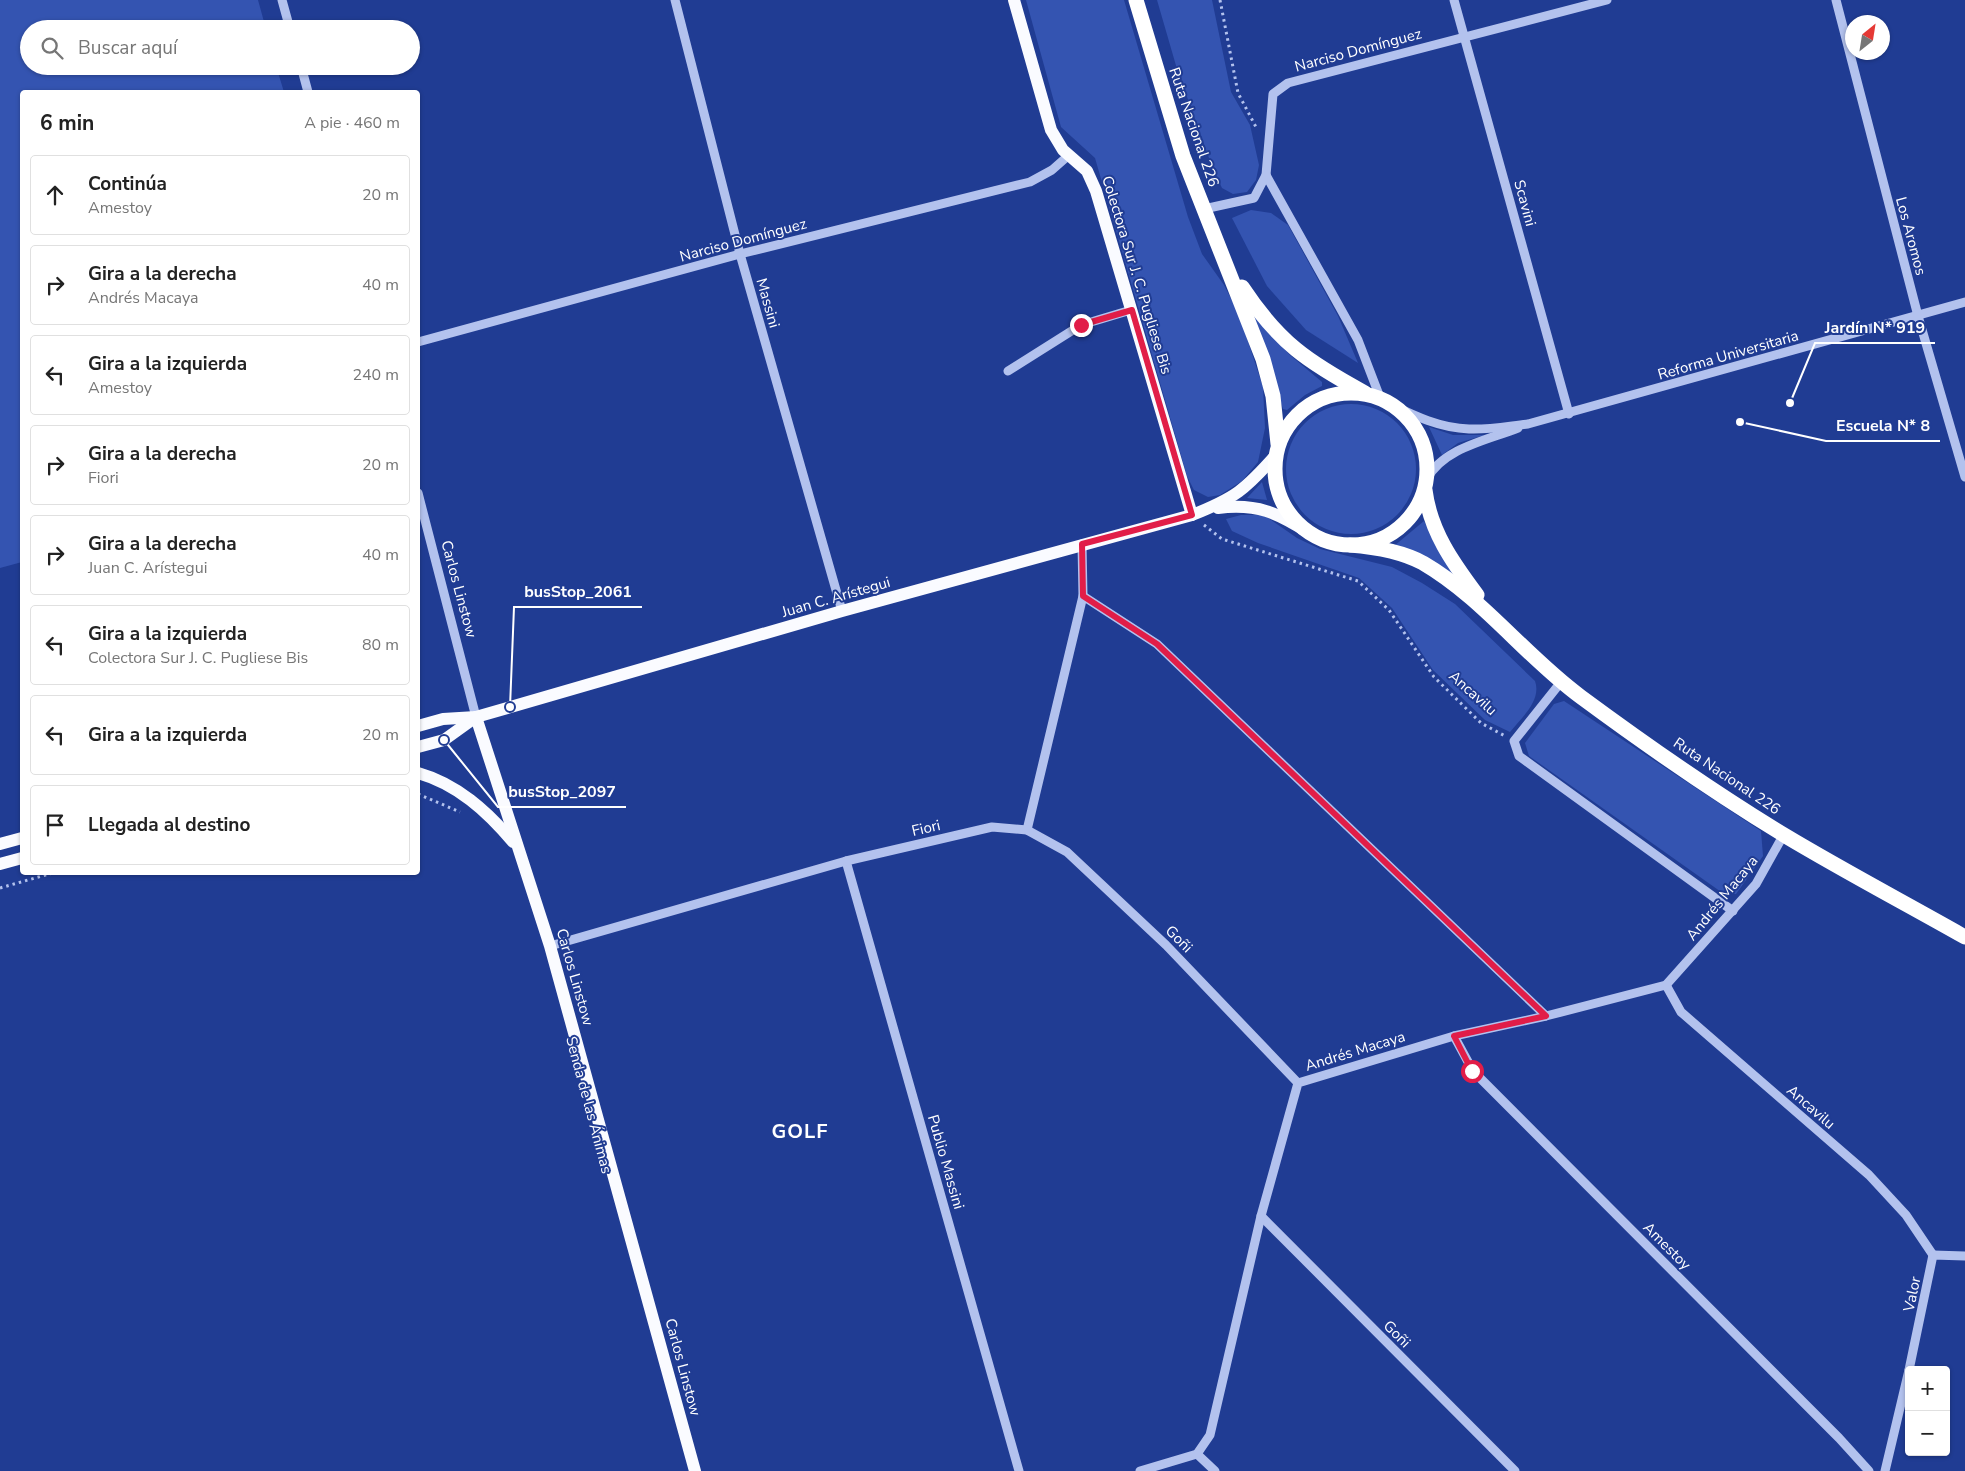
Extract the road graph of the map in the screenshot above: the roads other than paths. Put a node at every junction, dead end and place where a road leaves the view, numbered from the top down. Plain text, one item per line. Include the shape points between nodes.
1 (282, 0) edge
2 (675, 0) edge
3 (1014, 0) edge
4 (1136, 0) edge
5 (1454, 0) edge
6 (1607, 0) edge
7 (1836, 0) edge
8 (288, 20) edge
9 (1464, 35) junction
10 (303, 75) edge
11 (307, 90) edge
12 (1069, 155) junction
13 (1266, 175) junction
14 (1204, 209) junction
15 (740, 254) junction
16 (1226, 263) junction
17 (1965, 302) edge
18 (1132, 310) junction
19 (1918, 316) junction
20 (420, 341) edge
21 (1008, 371) dead end
22 (1380, 400) junction
23 (1569, 414) junction
24 (1528, 424) junction
25 (1277, 452) junction
26 (1965, 477) edge
27 (1426, 485) junction
28 (420, 501) edge
29 (1206, 509) junction
30 (1192, 515) junction
31 (1309, 533) junction
32 (1082, 544) junction
33 (1350, 545) junction
34 (1083, 596) junction
35 (842, 611) junction
36 (1491, 615) junction
37 (1561, 682) junction
38 (476, 717) junction
39 (420, 725) edge
40 (420, 746) edge
41 (420, 774) edge
42 (1027, 830) junction
43 (1784, 834) junction
44 (20, 839) edge
45 (0, 844) edge
46 (518, 849) junction
47 (20, 859) edge
48 (846, 861) junction
49 (0, 864) edge
50 (1733, 911) junction
51 (1965, 938) edge
52 (550, 946) junction
53 (1666, 985) junction
54 (1546, 1016) junction
55 (1454, 1036) junction
56 (1298, 1083) junction
57 (1261, 1216) junction
58 (1934, 1255) junction
59 (1965, 1256) edge
60 (1910, 1366) edge
61 (1905, 1387) edge
62 (1197, 1454) junction
63 (695, 1471) edge
64 (1019, 1471) edge
65 (1140, 1471) edge
66 (1215, 1471) edge
67 (1515, 1471) edge
68 (1869, 1471) edge
69 (1885, 1471) edge

1 - 8 street
2 - 15 street, Massini
3 - 12 main road, Colectora Sur J. C. Pugliese Bis via 1051,130
4 - 14 highway, Ruta Nacional 226 via 1167,106
5 - 9 street, Scavini
6 - 9 street, Narciso Domínguez
7 - 19 street, Los Aromos
9 - 13 street, Narciso Domínguez via 1288,83 1273,94
9 - 23 street, Scavini
10 - 11 street
12 - 15 street, Narciso Domínguez via 1052,170 1030,182
12 - 18 main road, Colectora Sur J. C. Pugliese Bis via 1092,180
13 - 14 street, Narciso Domínguez via 1254,198
13 - 22 street via 1358,340
14 - 16 highway, Ruta Nacional 226
15 - 20 street, Narciso Domínguez
15 - 35 street, Massini
16 - 22 highway, Ruta Nacional 226 via 1275,331 1317,367
16 - 25 highway, Ruta Nacional 226 via 1269,379 1278,427
17 - 19 street, Reforma Universitaria
18 - 21 street via 1081,325
18 - 30 main road, Colectora Sur J. C. Pugliese Bis
19 - 23 street, Reforma Universitaria
19 - 26 street, Los Aromos
22 - 24 street, Reforma Universitaria via 1422,419 1455,428 1471,430
22 - 25 highway, Ruta Nacional 226 via 1350,393 1313,403 1285,430
22 - 27 highway, Ruta Nacional 226 via 1407,418 1420,436 1426,457
23 - 24 street, Reforma Universitaria
24 - 27 street, Reforma Universitaria via 1452,455 1434,469
25 - 29 main road, Juan C. Arístegui via 1233,498
25 - 31 highway, Ruta Nacional 226 via 1276,480 1282,501 1293,519
27 - 33 highway, Ruta Nacional 226 via 1417,508 1389,536 1370,543
27 - 36 highway, Ruta Nacional 226 via 1430,515 1447,552
28 - 38 street, Carlos Linstow
29 - 30 main road, Juan C. Arístegui
29 - 31 main road, Juan C. Arístegui via 1240,506 1265,509
30 - 32 main road, Juan C. Arístegui
31 - 33 highway, Ruta Nacional 226 via 1329,542
32 - 34 street
32 - 35 main road, Juan C. Arístegui
33 - 36 highway, Ruta Nacional 226 via 1407,555 1438,573
34 - 42 street
34 - 54 street via 1157,644
35 - 38 main road, Juan C. Arístegui
36 - 37 highway, Ruta Nacional 226
37 - 43 highway, Ruta Nacional 226
37 - 50 street via 1514,741 1520,756
38 - 39 main road via 443,719
38 - 40 main road via 444,740
38 - 46 main road, Carlos Linstow
41 - 46 main road via 441,781 477,804
42 - 48 street, Fiori via 992,827
42 - 56 street, Goñi via 1074,858 1166,945
43 - 50 street, Andrés Macaya via 1756,884
43 - 51 highway, Ruta Nacional 226
44 - 45 main road
46 - 52 main road, Carlos Linstow
47 - 49 main road
48 - 52 street, Fiori
48 - 64 street, Publio Massini
50 - 53 street, Andrés Macaya
52 - 63 main road, Carlos Linstow
53 - 54 street, Andrés Macaya
53 - 58 street, Ancavilu via 1681,1012 1870,1175 1906,1215
54 - 55 street, Andrés Macaya
55 - 56 street, Andrés Macaya
55 - 68 street, Amestoy via 1472,1071
56 - 57 street, Andrés Macaya
57 - 62 street, Andrés Macaya via 1210,1435
57 - 67 street, Goñi
58 - 59 street
58 - 60 street, Valor
61 - 69 street, Valor
62 - 65 street
62 - 66 street

